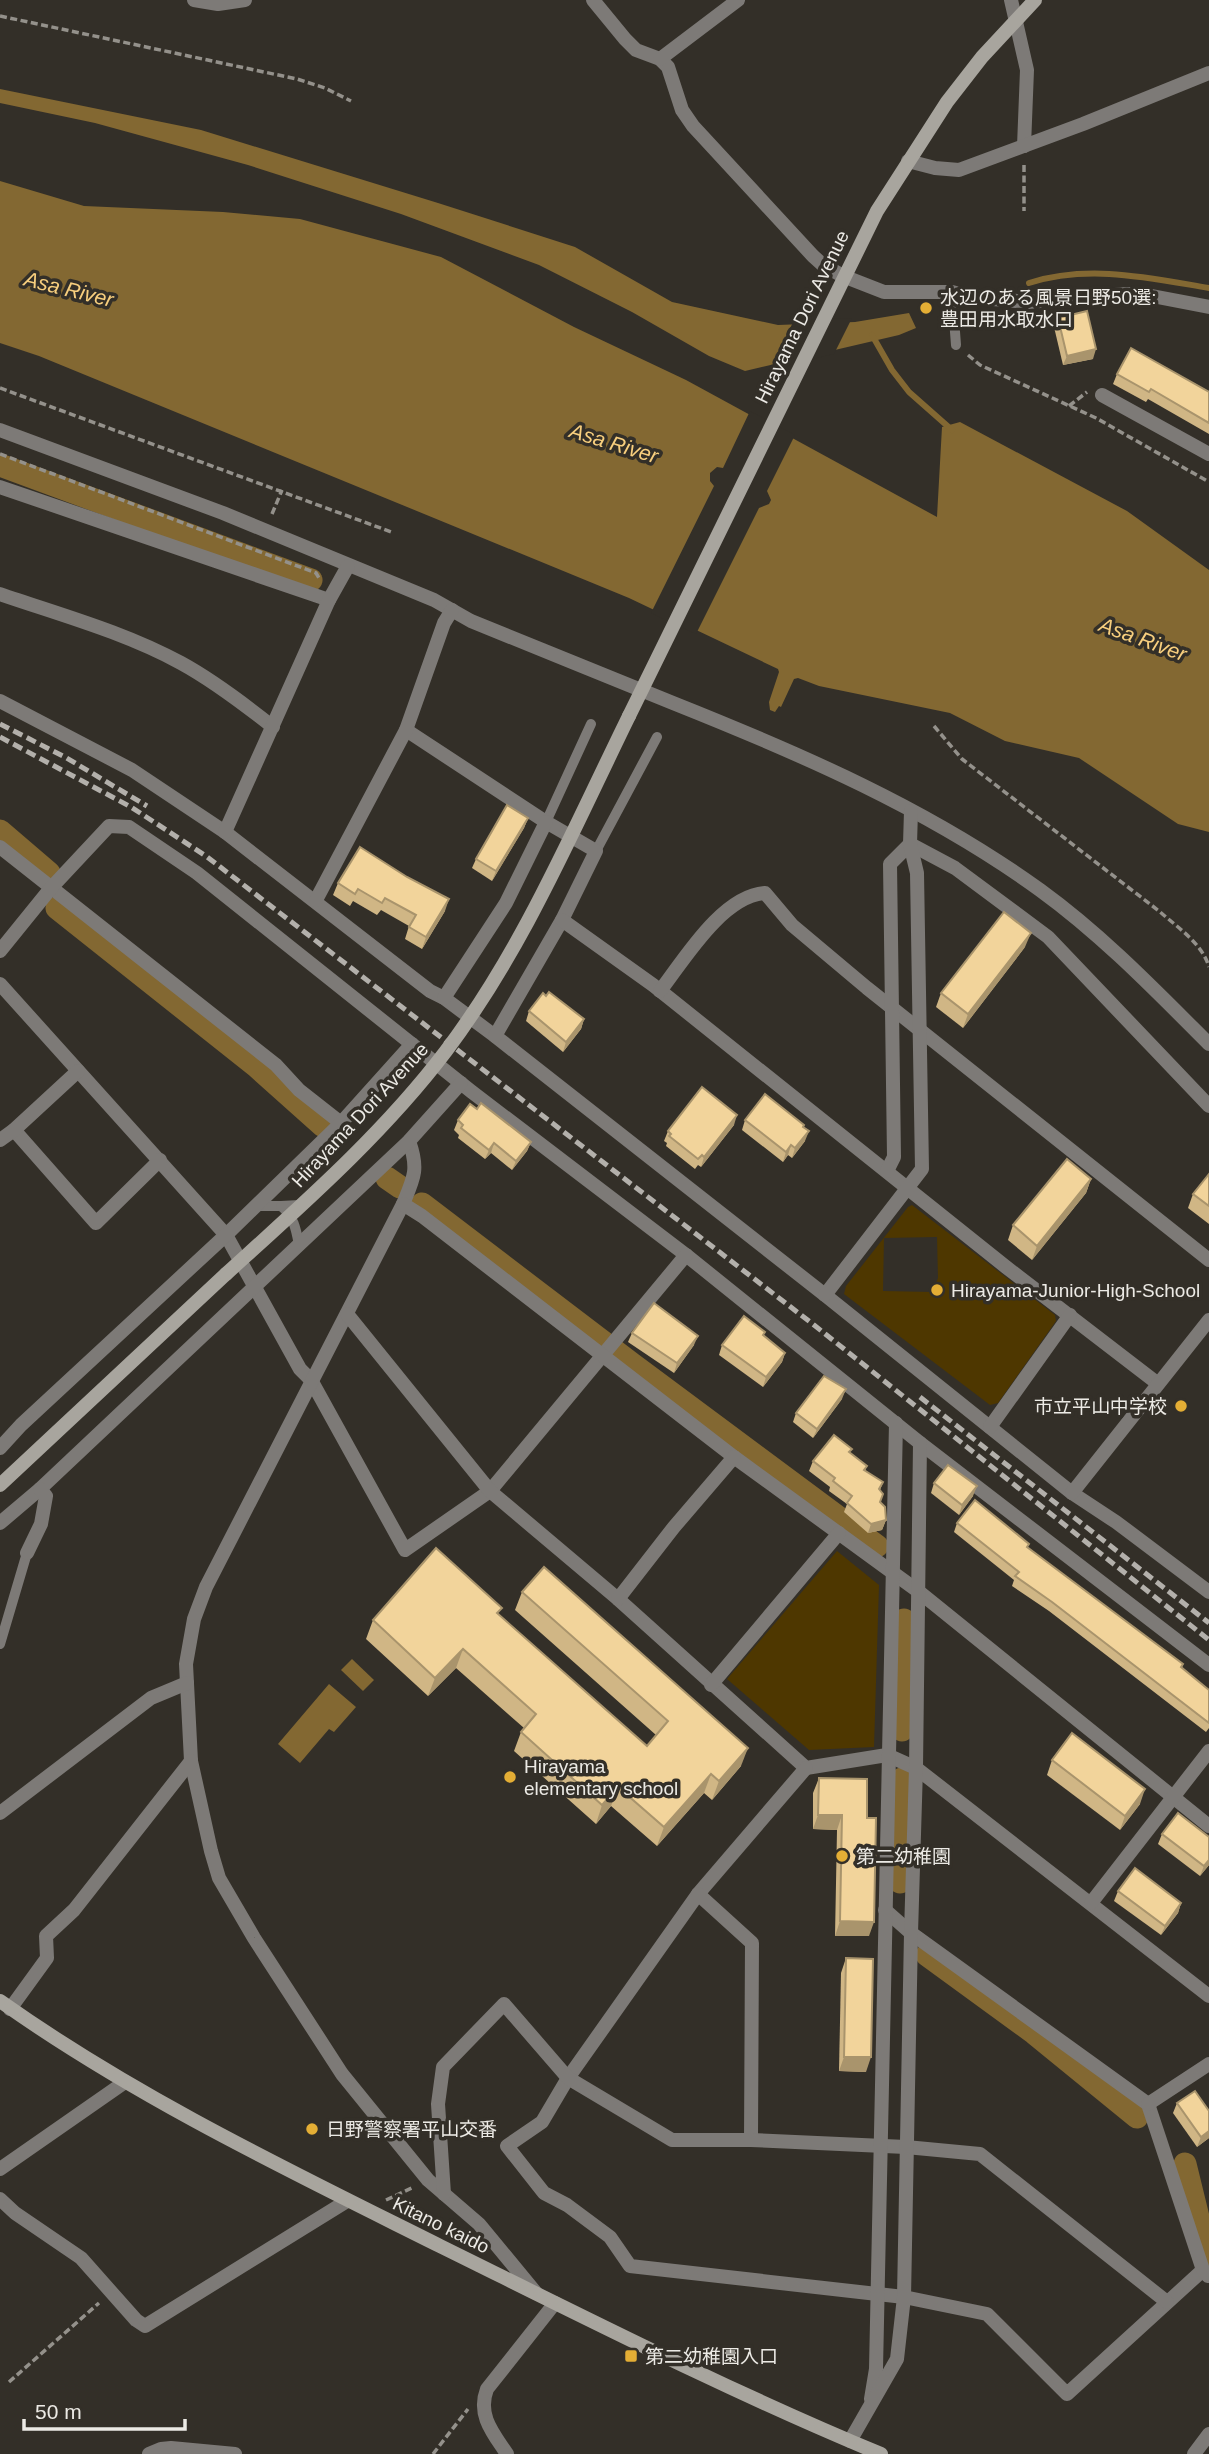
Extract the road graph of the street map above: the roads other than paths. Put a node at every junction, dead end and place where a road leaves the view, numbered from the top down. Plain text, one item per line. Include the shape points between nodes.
1 (194, 0) edge
2 (245, 0) edge
3 (593, 0) edge
4 (738, 0) edge
5 (1011, 0) edge
6 (1035, 0) edge
7 (1016, 18) junction
8 (660, 59) junction
9 (1209, 73) edge
10 (1024, 146) junction
11 (908, 161) junction
12 (843, 276) junction
13 (952, 292) junction
14 (1209, 306) edge
15 (956, 345) road end
16 (1102, 395) dead end
17 (0, 430) edge
18 (1209, 454) edge
19 (0, 487) edge
20 (348, 566) junction
21 (0, 594) edge
22 (329, 600) junction
23 (452, 610) junction
24 (644, 684) junction
25 (0, 701) edge
26 (592, 724) dead end
27 (274, 727) junction
28 (406, 730) junction
29 (657, 737) dead end
30 (911, 811) junction
31 (545, 822) junction
32 (225, 832) junction
33 (575, 840) junction
34 (910, 844) junction
35 (0, 847) edge
36 (596, 851) junction
37 (51, 888) junction
38 (316, 900) junction
39 (562, 920) junction
40 (0, 951) edge
41 (0, 984) edge
42 (660, 991) junction
43 (444, 998) junction
44 (893, 1007) junction
45 (479, 1009) dead end
46 (919, 1028) junction
47 (495, 1036) junction
48 (412, 1044) junction
49 (1209, 1044) edge
50 (78, 1070) junction
51 (433, 1072) dead end
52 (461, 1083) junction
53 (1209, 1106) edge
54 (341, 1123) junction
55 (14, 1130) junction
56 (0, 1140) edge
57 (409, 1142) junction
58 (160, 1160) junction
59 (887, 1171) junction
60 (907, 1187) junction
61 (403, 1204) junction
62 (257, 1206) junction
63 (281, 1206) junction
64 (226, 1235) junction
65 (299, 1245) junction
66 (686, 1255) junction
67 (1209, 1260) edge
68 (256, 1286) junction
69 (825, 1295) junction
70 (347, 1314) junction
71 (1070, 1315) junction
72 (1209, 1320) edge
73 (601, 1356) junction
74 (312, 1380) junction
75 (1157, 1383) junction
76 (895, 1423) junction
77 (990, 1427) junction
78 (920, 1443) junction
79 (0, 1448) edge
80 (734, 1457) junction
81 (0, 1485) edge
82 (40, 1489) junction
83 (490, 1491) junction
84 (1072, 1493) junction
85 (0, 1523) edge
86 (839, 1533) junction
87 (27, 1553) joint
88 (891, 1571) junction
89 (918, 1591) junction
90 (1209, 1592) edge
91 (618, 1599) junction
92 (0, 1644) edge
93 (1209, 1665) edge
94 (187, 1683) junction
95 (712, 1685) junction
96 (1209, 1751) edge
97 (887, 1755) junction
98 (191, 1761) junction
99 (806, 1768) junction
100 (916, 1768) junction
101 (1173, 1797) junction
102 (0, 1813) edge
103 (1209, 1826) edge
104 (698, 1894) junction
105 (1091, 1903) junction
106 (885, 1910) junction
107 (911, 1933) junction
108 (1209, 1996) edge
109 (5, 2005) edge
110 (1209, 2064) edge
111 (568, 2078) junction
112 (125, 2082) junction
113 (1148, 2104) junction
114 (751, 2140) junction
115 (879, 2146) junction
116 (906, 2147) junction
117 (0, 2169) edge
118 (444, 2194) junction
119 (0, 2199) edge
120 (347, 2201) junction
121 (1206, 2273) edge
122 (536, 2293) junction
123 (877, 2294) junction
124 (904, 2297) junction
125 (1167, 2302) junction
126 (555, 2303) junction
127 (870, 2404) junction
128 (1209, 2434) edge
129 (850, 2441) junction
130 (173, 2451) edge
131 (149, 2454) edge
132 (234, 2454) edge
133 (506, 2454) edge
134 (881, 2454) edge
135 (1194, 2454) edge

1 - 2 street via 218,4
3 - 8 street via 636,50
4 - 8 street
5 - 7 street
6 - 7 main road, Hirayama Dori Avenue
7 - 10 street via 1027,70
7 - 11 main road, Hirayama Dori Avenue via 947,102
8 - 12 street via 668,67 682,110 693,126 813,256
9 - 10 street
10 - 11 street via 959,170
11 - 12 main road, Hirayama Dori Avenue
12 - 13 street via 884,292
12 - 24 main road, Hirayama Dori Avenue
13 - 14 street via 1007,302 1127,294
13 - 15 lane
16 - 18 street
17 - 20 street via 223,513
19 - 22 street
20 - 22 street
20 - 23 street
21 - 27 street via 157,651 208,679
22 - 27 street
23 - 24 street
23 - 28 street via 443,623
24 - 30 street
24 - 81 main road, Hirayama Dori Avenue, bridge via 531,916 450,1045 366,1143
25 - 32 street via 132,769
26 - 31 lane
27 - 32 street
28 - 31 street
28 - 38 street
29 - 36 lane
30 - 34 street
30 - 49 street via 974,846 1076,918
31 - 33 street
31 - 43 street via 506,903
32 - 38 street
33 - 36 street
33 - 45 lane via 514,955
34 - 44 street via 890,864
34 - 46 street via 917,873
34 - 53 street via 955,868 1048,937
35 - 37 street
36 - 39 street
37 - 40 street
37 - 48 street via 109,826 129,827 197,873
37 - 54 street via 276,1065
38 - 43 street
39 - 42 street
39 - 47 street
41 - 50 street
42 - 44 street via 719,914 765,893 792,925
42 - 59 street
43 - 47 street
44 - 46 street
44 - 59 street via 894,1157
46 - 60 street via 922,1169
46 - 67 street
47 - 69 street
48 - 52 street
48 - 54 street
50 - 55 street
50 - 58 street
51 - 63 lane via 309,1202
52 - 57 street
52 - 66 street
54 - 62 street
55 - 56 street
55 - 58 street via 96,1223
57 - 61 street via 416,1170
57 - 65 street
58 - 64 street
59 - 60 street
60 - 69 street
60 - 71 street
61 - 70 street
61 - 73 street
62 - 63 lane
62 - 64 street
63 - 65 lane via 292,1217
64 - 68 street
64 - 79 street
65 - 68 street
66 - 73 street
66 - 76 street
68 - 74 street via 300,1369
68 - 82 street
69 - 77 street
70 - 74 street
70 - 83 street
71 - 75 street
71 - 77 street
72 - 75 street
73 - 80 street
73 - 83 street
74 - 83 street via 405,1550
74 - 94 street via 206,1587 194,1619
75 - 84 street
76 - 78 street
76 - 88 street
77 - 84 street
78 - 89 street
78 - 93 street
80 - 86 street
80 - 91 street
82 - 85 street
82 - 87 street via 46,1496 46,1508
83 - 91 street
84 - 90 street
86 - 88 street
86 - 95 street
87 - 92 lane
88 - 89 street
88 - 97 street
89 - 100 street
89 - 101 street
91 - 95 street
94 - 98 street
94 - 102 street via 152,1698
95 - 99 street
96 - 101 street
97 - 99 street
97 - 100 street
97 - 106 street
98 - 109 street via 75,1910 46,1936 47,1958
98 - 118 street via 211,1851 233,1905 342,2074
99 - 104 street
100 - 105 street
100 - 107 street
101 - 103 street
101 - 105 street
104 - 111 street
104 - 114 street via 752,1943
105 - 108 street
106 - 107 street
106 - 115 street
107 - 113 street
107 - 116 street
109 - 112 main road, Kitano kaido
110 - 113 street
111 - 114 street via 672,2140
111 - 118 street via 504,2004 443,2067 438,2104
111 - 123 street via 542,2122 507,2146 544,2193 610,2237 630,2266
112 - 117 street
112 - 120 main road, Kitano kaido
113 - 121 street
114 - 115 street
115 - 116 street
115 - 123 street
116 - 124 street
116 - 125 street via 981,2154
118 - 122 street via 479,2224
119 - 120 street via 81,2258 145,2326
120 - 122 main road, Kitano kaido
121 - 125 street
122 - 126 main road, Kitano kaido
123 - 124 street
123 - 127 street via 876,2369
124 - 125 street via 987,2314 1068,2394
124 - 127 street via 897,2359
126 - 129 main road, Kitano kaido
126 - 133 street via 487,2389 482,2402 485,2419
127 - 129 street
128 - 135 street
129 - 134 main road, Kitano kaido
130 - 131 street
130 - 132 street

